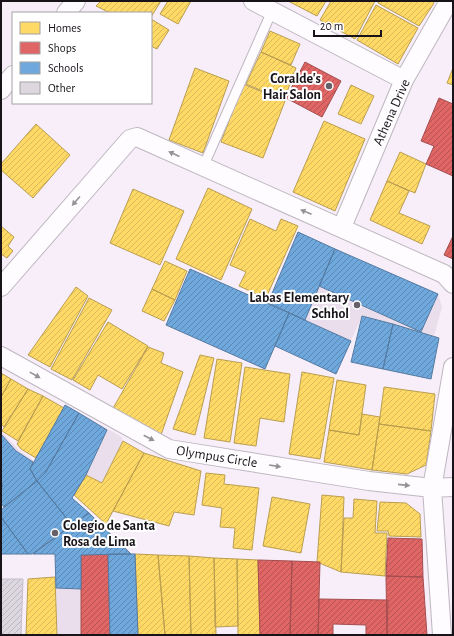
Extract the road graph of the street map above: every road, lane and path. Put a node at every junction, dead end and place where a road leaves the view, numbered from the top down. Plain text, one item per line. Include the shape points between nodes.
1 (76, 1) edge
2 (253, 1) edge
3 (449, 1) edge
4 (272, 11) junction
5 (67, 12) edge
6 (404, 80) junction
7 (203, 167) junction
8 (342, 227) junction
9 (453, 284) edge
10 (1, 287) edge
11 (1, 356) edge
12 (453, 367) edge
13 (453, 487) edge
14 (432, 488) junction
15 (442, 635) edge

1 - 5 street
2 - 4 street
3 - 6 street, Athena Drive
4 - 6 street
4 - 7 lane
6 - 8 street, Athena Drive
8 -> 7 street
7 -> 10 street via 137,137 130,140
8 - 9 street via 444,274
11 -> 14 street, Olympus Circle via 169,449 369,481
12 - 14 street
13 - 14 street, Olympus Circle
14 - 15 street

